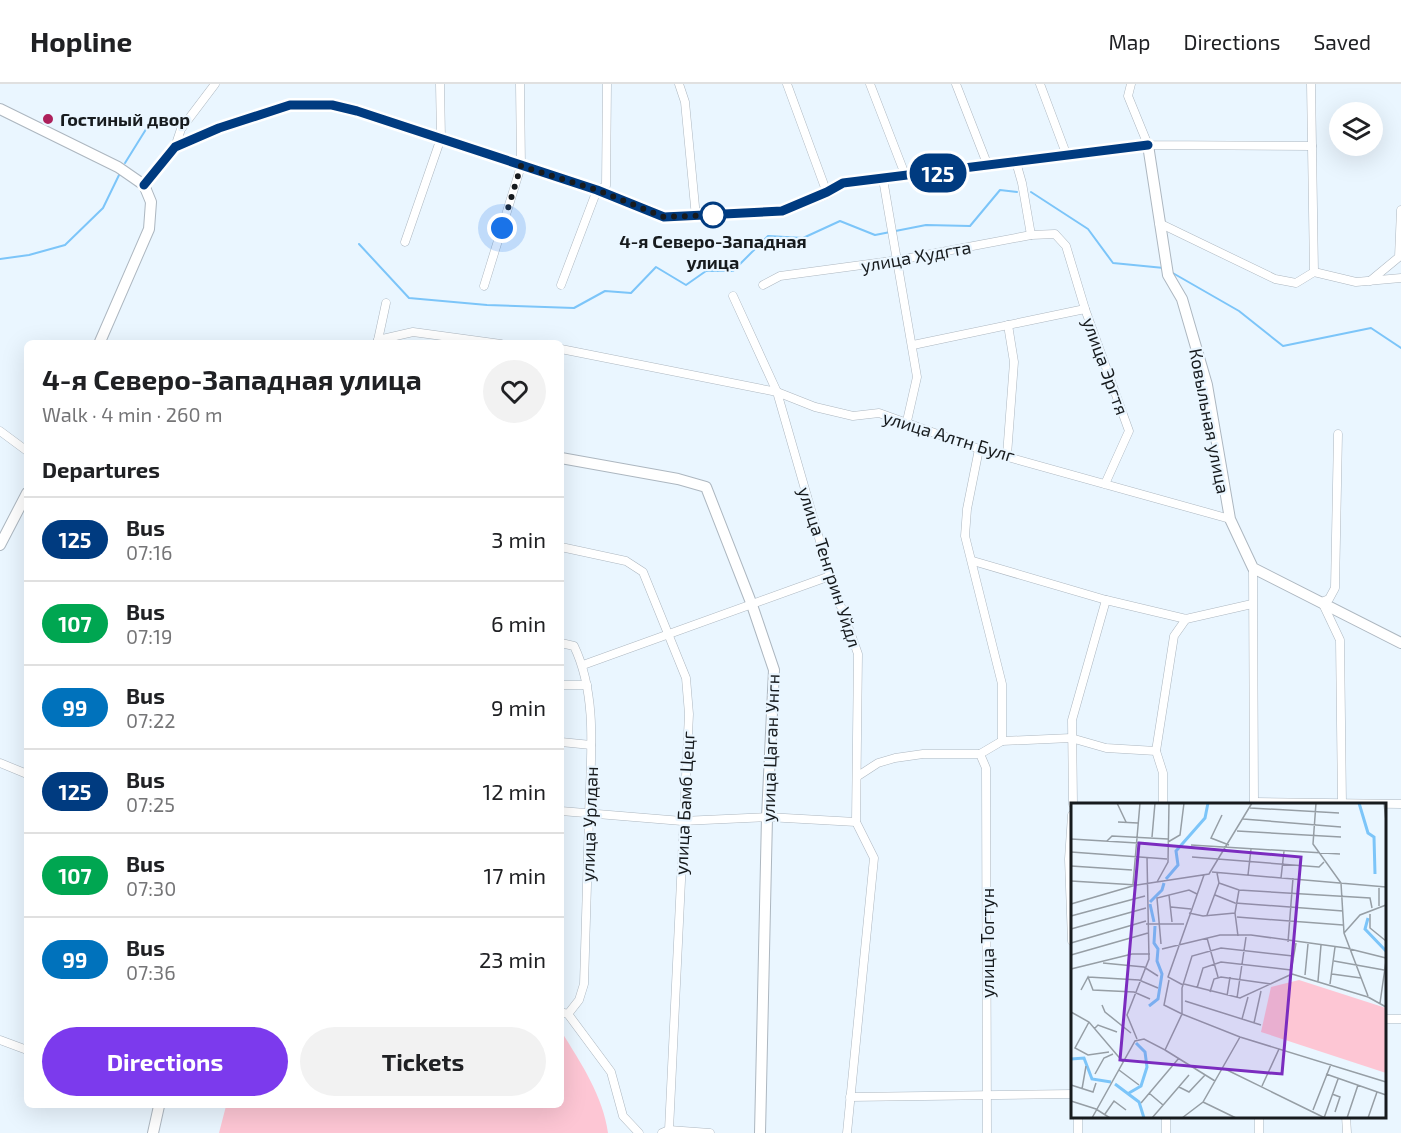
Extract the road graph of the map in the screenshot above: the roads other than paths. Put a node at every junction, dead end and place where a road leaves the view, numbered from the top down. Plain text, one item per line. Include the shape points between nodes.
1 (215, 84) edge
2 (440, 84) edge
3 (520, 84) edge
4 (607, 84) edge
5 (679, 84) edge
6 (787, 84) edge
7 (870, 84) edge
8 (956, 84) edge
9 (1040, 84) edge
10 (1124, 84) edge
11 (1131, 84) edge
12 (1311, 84) edge
13 (1128, 96) junction
14 (0, 109) edge
15 (441, 138) junction
16 (1148, 145) junction
17 (1312, 146) junction
18 (175, 147) junction
19 (1067, 156) junction
20 (1016, 162) junction
21 (521, 166) junction
22 (988, 166) junction
23 (906, 177) junction
24 (883, 179) junction
25 (144, 185) junction
26 (597, 190) junction
27 (827, 192) junction
28 (1401, 210) edge
29 (696, 217) junction
30 (1159, 223) junction
31 (1031, 235) junction
32 (405, 242) dead end
33 (1066, 246) joint
34 (898, 260) junction
35 (1314, 272) junction
36 (1401, 278) edge
37 (1370, 281) junction
38 (561, 285) dead end
39 (763, 285) dead end
40 (483, 286) dead end
41 (733, 296) dead end
42 (386, 303) dead end
43 (1085, 309) junction
44 (1008, 325) junction
45 (101, 340) edge
46 (377, 340) edge
47 (385, 340) edge
48 (469, 340) edge
49 (913, 345) junction
50 (564, 350) edge
51 (777, 392) junction
52 (907, 421) junction
53 (0, 431) edge
54 (1338, 434) dead end
55 (24, 449) edge
56 (980, 449) junction
57 (1007, 454) junction
58 (564, 459) edge
59 (1106, 484) junction
60 (24, 499) edge
61 (1230, 519) junction
62 (0, 545) edge
63 (564, 549) edge
64 (973, 561) junction
65 (1252, 568) junction
66 (830, 576) junction
67 (1106, 600) junction
68 (1322, 602) junction
69 (752, 604) junction
70 (1252, 604) junction
71 (1186, 620) junction
72 (668, 633) junction
73 (1401, 643) edge
74 (564, 644) edge
75 (583, 665) junction
76 (564, 685) edge
77 (587, 685) junction
78 (1071, 738) junction
79 (1002, 741) junction
80 (564, 742) edge
81 (591, 745) junction
82 (1156, 751) junction
83 (980, 754) junction
84 (0, 763) edge
85 (24, 773) edge
86 (858, 776) junction
87 (1073, 803) edge
88 (1163, 803) edge
89 (1254, 803) edge
90 (1342, 803) edge
91 (564, 811) edge
92 (589, 814) junction
93 (767, 817) junction
94 (682, 821) junction
95 (856, 822) junction
96 (1071, 830) edge
97 (1071, 914) edge
98 (565, 1013) edge
99 (0, 1040) edge
100 (24, 1049) edge
101 (1071, 1094) edge
102 (987, 1096) junction
103 (850, 1097) junction
104 (159, 1108) edge
105 (1346, 1118) edge
106 (666, 1131) edge
107 (153, 1133) edge
108 (639, 1133) edge
109 (710, 1133) edge
110 (760, 1133) edge
111 (847, 1133) edge
112 (987, 1133) edge
113 (1347, 1133) edge

1 - 18 street via 181,129
2 - 15 street
3 - 21 street
4 - 26 street via 606,186
5 - 29 street via 686,102
6 - 27 street
7 - 23 street
8 - 22 street
9 - 19 street
10 - 13 street, Ковыльная улица
11 - 13 street
12 - 17 street
13 - 16 street, Ковыльная улица
14 - 25 street via 118,167
15 - 18 street via 332,105 290,105
15 - 21 street
15 - 32 street
16 - 17 street
16 - 19 street
16 - 30 street, Ковыльная улица
17 - 35 street
18 - 25 street
19 - 20 street
20 - 22 street
20 - 31 street
21 - 26 street
21 - 40 street
22 - 23 street
23 - 24 street
24 - 27 street via 843,183
24 - 34 street
25 - 45 street via 151,202 149,230
26 - 29 street via 664,217
26 - 38 street
27 - 29 street via 782,211
28 - 37 street via 1399,257
30 - 35 street via 1275,279 1296,283
30 - 61 street, Ковыльная улица via 1168,275 1182,299 1207,385
31 - 33 street, улица Худгта via 1055,234
31 - 34 street, улица Худгта
33 - 43 street, улица Эргтя
34 - 39 street, улица Худгта via 780,276
34 - 49 street
35 - 37 street via 1344,280
36 - 37 street
41 - 51 street, улица Тенгрин Уйдл
42 - 46 street
43 - 44 street
43 - 59 street, улица Эргтя via 1129,431
44 - 49 street
44 - 57 street via 1014,362
47 - 48 street via 413,333
49 - 52 street via 917,377
50 - 51 street, улица Алтн Булг
51 - 52 street, улица Алтн Булг via 853,416 879,413
51 - 66 street, улица Тенгрин Уйдл
52 - 56 street, улица Алтн Булг
53 - 55 street
54 - 68 street via 1335,588 1329,599
56 - 57 street, улица Алтн Булг
56 - 64 street via 965,536
57 - 59 street, улица Алтн Булг
58 - 69 street, улица Цаган Унгн via 678,478 706,487
59 - 61 street, улица Алтн Булг
60 - 62 street
61 - 65 street, Ковыльная улица
63 - 72 street, улица Бамб Цецг via 637,566 647,580
64 - 67 street
64 - 79 street via 1002,684
65 - 68 street
65 - 70 street
66 - 69 street
66 - 86 street, улица Тенгрин Уйдл via 858,654
67 - 71 street
67 - 78 street via 1072,720
68 - 73 street
68 - 90 street via 1340,640
69 - 72 street
69 - 93 street, улица Цаган Унгн via 774,670
70 - 71 street
70 - 89 street
71 - 82 street via 1174,636
72 - 75 street
72 - 94 street, улица Бамб Цецг via 688,692
74 - 75 street, улица Урлдан via 574,646
75 - 77 street, улица Урлдан
76 - 77 street
77 - 81 street, улица Урлдан
78 - 79 street
78 - 82 street via 1106,748
78 - 87 street
79 - 83 street
80 - 81 street
81 - 92 street, улица Урлдан
82 - 88 street via 1163,773
83 - 86 street via 895,758
83 - 102 street, улица Тогтун via 986,768
84 - 85 street
86 - 95 street, улица Тенгрин Уйдл
91 - 92 street
92 - 94 street
92 - 98 street, улица Урлдан via 584,984 579,1000
93 - 94 street
93 - 95 street
93 - 110 street, улица Цаган Унгн
94 - 106 street, улица Бамб Цецг
95 - 103 street, улица Тенгрин Уйдл via 874,858
96 - 97 street
98 - 108 street via 611,1072 623,1116
99 - 100 street
101 - 102 street
102 - 103 street
102 - 112 street, улица Тогтун
103 - 111 street, улица Тенгрин Уйдл
104 - 107 street
105 - 113 street
106 - 109 street

